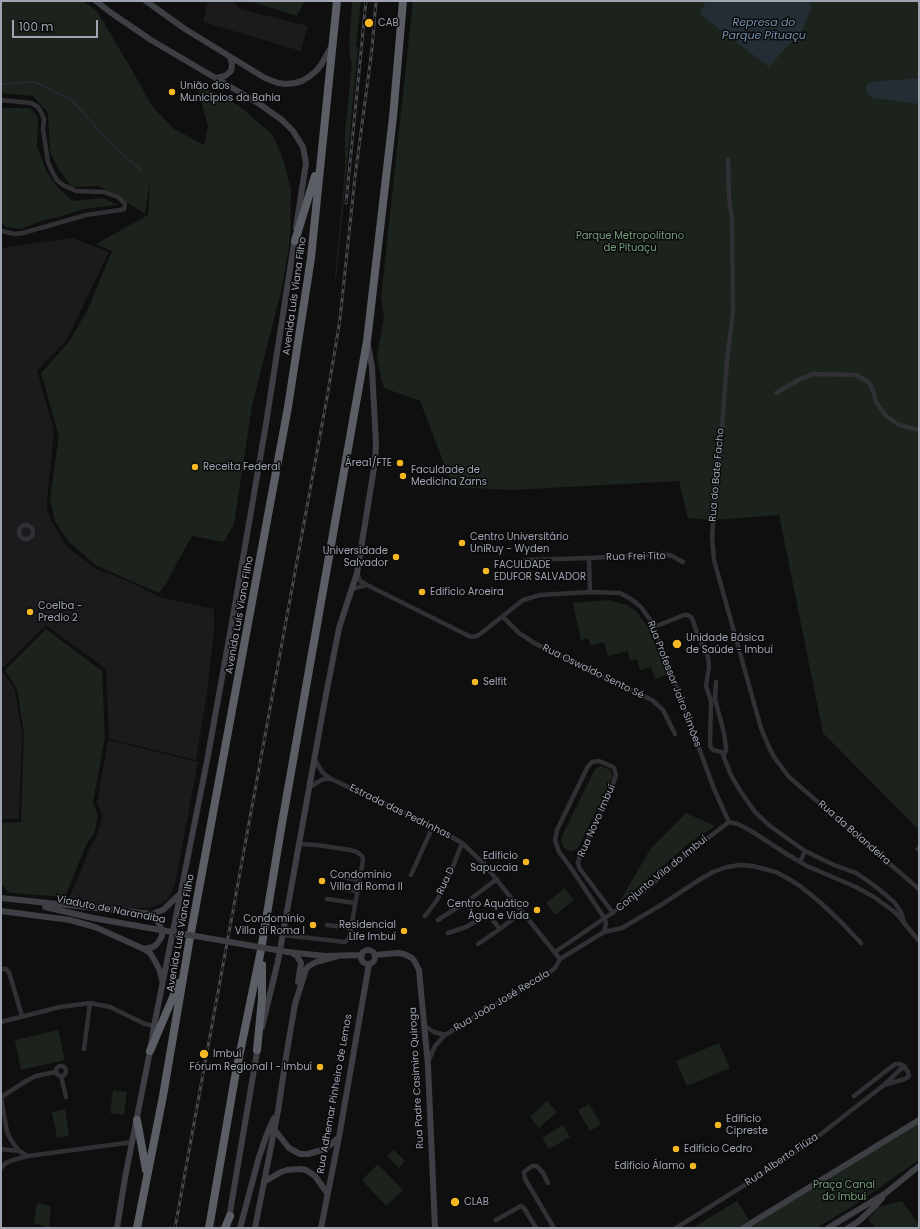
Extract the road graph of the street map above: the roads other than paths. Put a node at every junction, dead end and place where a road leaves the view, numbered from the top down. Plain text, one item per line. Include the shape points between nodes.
1 (96, 1) edge
2 (146, 1) edge
3 (337, 1) edge
4 (403, 1) edge
5 (333, 42) junction
6 (230, 57) junction
7 (216, 78) junction
8 (1, 100) edge
9 (321, 158) junction
10 (728, 159) dead end
11 (1, 230) edge
12 (294, 242) junction
13 (367, 341) junction
14 (776, 394) dead end
15 (919, 430) edge
16 (589, 558) junction
17 (525, 560) dead end
18 (683, 562) dead end
19 (357, 573) junction
20 (367, 586) junction
21 (352, 590) junction
22 (590, 592) junction
23 (503, 617) junction
24 (654, 627) junction
25 (716, 682) dead end
26 (675, 734) dead end
27 (724, 754) junction
28 (315, 760) junction
29 (789, 777) joint
30 (331, 779) junction
31 (310, 787) junction
32 (729, 822) junction
33 (433, 826) junction
34 (299, 844) junction
35 (462, 844) junction
36 (805, 851) junction
37 (800, 862) junction
38 (411, 875) dead end
39 (336, 876) dead end
40 (497, 879) junction
41 (359, 880) junction
42 (332, 887) dead end
43 (919, 889) edge
44 (357, 891) junction
45 (596, 892) junction
46 (180, 894) junction
47 (590, 896) junction
48 (1, 898) edge
49 (327, 899) dead end
50 (22, 901) junction
51 (355, 904) junction
52 (1, 911) edge
53 (522, 912) junction
54 (152, 914) junction
55 (613, 914) junction
56 (425, 916) dead end
57 (605, 919) junction
58 (438, 920) dead end
59 (904, 922) junction
60 (327, 925) dead end
61 (351, 928) junction
62 (500, 930) junction
63 (604, 932) junction
64 (448, 933) dead end
65 (283, 935) junction
66 (919, 941) edge
67 (861, 943) dead end
68 (478, 944) dead end
69 (144, 949) junction
70 (261, 950) junction
71 (555, 952) junction
72 (290, 953) junction
73 (338, 956) junction
74 (362, 957) junction
75 (375, 957) junction
76 (560, 959) junction
77 (369, 964) junction
78 (1, 969) edge
79 (184, 973) junction
80 (163, 983) junction
81 (90, 1003) junction
82 (295, 1004) junction
83 (22, 1016) junction
84 (1, 1022) edge
85 (154, 1026) junction
86 (425, 1026) junction
87 (445, 1035) junction
88 (84, 1049) dead end
89 (257, 1050) junction
90 (150, 1052) junction
91 (428, 1066) junction
92 (904, 1066) junction
93 (55, 1072) junction
94 (61, 1076) junction
95 (884, 1085) junction
96 (854, 1096) dead end
97 (1, 1097) edge
98 (66, 1097) dead end
99 (278, 1111) junction
100 (136, 1120) junction
101 (919, 1120) edge
102 (274, 1129) junction
103 (339, 1137) junction
104 (133, 1142) junction
105 (1, 1149) edge
106 (19, 1151) junction
107 (28, 1156) junction
108 (919, 1166) edge
109 (1, 1168) edge
110 (147, 1176) junction
111 (264, 1182) junction
112 (548, 1183) dead end
113 (327, 1193) junction
114 (886, 1193) junction
115 (230, 1216) junction
116 (496, 1220) dead end
117 (117, 1228) edge
118 (137, 1228) edge
119 (209, 1228) edge
120 (225, 1228) edge
121 (228, 1228) edge
122 (240, 1228) edge
123 (255, 1228) edge
124 (321, 1228) edge
125 (435, 1228) edge
126 (536, 1228) edge
127 (554, 1228) edge
128 (676, 1228) edge
129 (744, 1228) edge
130 (828, 1228) edge
131 (850, 1228) edge

1 - 7 main road, Avenida Luís Viana Filho via 151,40
2 - 6 main road
3 - 5 highway, Avenida Luís Viana Filho
4 - 13 highway via 393,117
5 - 6 main road via 327,58 316,72 295,83 272,81
5 - 9 highway, Avenida Luís Viana Filho
6 - 7 main road via 231,71
7 - 12 main road, Avenida Luís Viana Filho via 282,120 303,147 306,171
8 - 11 street via 31,103 38,107 44,120 48,162 54,176 63,185 76,191 104,192 118,197 125,204 124,209 86,215 23,233 15,234
9 - 12 highway
9 - 79 highway, Avenida Luís Viana Filho via 311,258 288,407
10 - 29 street, Rua do Bate Facho via 732,220 733,312 716,485 713,555 761,728 774,757
12 - 46 main road, Avenida Luís Viana Filho via 232,622
13 - 19 main road via 372,367 376,454
13 - 70 highway
14 - 15 street via 813,374 856,375 870,384 878,407 886,416 899,425
16 - 17 street, Rua Frei Tito
16 - 18 street, Rua Frei Tito via 664,554
16 - 22 street
19 - 20 street, Rua Professor Jairo Simões via 360,581
19 - 21 main road
20 - 21 street
20 - 23 street, Rua Professor Jairo Simões via 471,637 481,634
21 - 28 main road via 339,628
22 - 23 street, Rua Professor Jairo Simões via 531,597 523,600
22 - 24 street, Rua Professor Jairo Simões via 620,593 631,599 641,607
23 - 26 street, Rua Oswaldo Sento Sé via 519,633 536,644 652,700 663,710
24 - 27 street via 688,615 692,618 708,656 706,686 711,701 710,746
24 - 32 street, Rua Professor Jairo Simões via 714,789
25 - 27 street via 716,699 726,748
27 - 36 street via 730,773 755,812
28 - 30 street, Estrada das Pedrinhas via 322,772
28 - 31 main road
29 - 43 street, Rua da Bolandeira
30 - 31 street via 323,779
30 - 33 street, Estrada das Pedrinhas
31 - 34 main road
32 - 37 street via 753,832
32 - 55 street, Conjunto Vila do Imbui
33 - 35 street, Estrada das Pedrinhas
33 - 38 street
34 - 41 street via 344,849 361,854 363,860
34 - 65 main road
35 - 40 street, Estrada das Pedrinhas via 473,852
35 - 56 street, Rua D via 446,883
36 - 37 street
36 - 59 street via 856,873 875,886 894,902
37 - 59 street via 861,889 896,913
39 - 41 street
40 - 53 street, Estrada das Pedrinhas
40 - 58 street
41 - 44 street
42 - 44 street
44 - 51 street
45 - 47 street
45 - 47 street, Rua Novo Imbuí via 578,862 616,775 612,766 599,761 592,762 587,768 557,830 555,840 559,852
45 - 55 street, Rua Novo Imbuí
46 - 54 main road via 163,910
46 - 80 main road, Avenida Luís Viana Filho
47 - 57 street, Rua Novo Imbuí
48 - 50 main road
49 - 51 street
50 - 54 main road
50 - 72 main road, Viaduto de Narandiba, bridge via 93,918
51 - 61 street
52 - 69 main road via 85,923
53 - 62 street
53 - 71 street, Estrada das Pedrinhas
54 - 69 main road via 160,924 162,936 153,947
55 - 57 street, Conjunto Vila do Imbui
57 - 63 street
57 - 71 street, Conjunto Vila do Imbui
59 - 66 street
60 - 61 street
61 - 65 street via 349,938 345,942
62 - 64 street via 487,915 466,927
62 - 68 street
63 - 67 street, Rua João José Recala via 622,928 714,872 740,865 776,872 800,886
63 - 76 street, Rua João José Recala
65 - 89 main road
69 - 80 main road via 155,961
70 - 89 highway via 262,999
70 - 119 highway via 235,1077
71 - 76 street, Estrada das Pedrinhas
72 - 73 main road
72 - 82 main road via 301,963
73 - 74 main road
73 - 82 main road via 316,962 306,969
74 - 75 main road via 368,950
74 - 77 main road via 364,963
75 - 77 main road
75 - 86 main road, Rua Padre Casimiro Quiroga via 383,954 404,954 412,958 418,966
76 - 87 street, Rua João José Recala via 550,972
77 - 103 main road, Rua Adhemar Pinheiro de Lemos
78 - 83 street via 8,970
79 - 90 highway
79 - 110 highway, Avenida Luís Viana Filho
80 - 85 main road, Avenida Luís Viana Filho
81 - 83 street
81 - 85 street via 110,1007
81 - 88 street
82 - 99 main road
83 - 84 street
85 - 90 main road, Avenida Luís Viana Filho
86 - 87 street, Rua João José Recala
86 - 91 main road, Rua Padre Casimiro Quiroga
87 - 91 street, Rua João José Recala via 435,1046 429,1057
89 - 115 main road
90 - 100 main road, Avenida Luís Viana Filho
91 - 125 main road, Rua Padre Casimiro Quiroga
92 - 95 street, Rua Alberto Fiúza
92 - 95 street, Rua Alberto Fiúza via 909,1074 908,1078
92 - 96 street via 895,1064
93 - 94 street
93 - 94 street via 57,1067 64,1067 66,1072
93 - 97 street via 36,1076
94 - 98 street
95 - 128 street, Rua Alberto Fiúza via 780,1163
97 - 106 street via 7,1132
99 - 102 main road
99 - 122 main road via 259,1157
100 - 104 main road, Avenida Luís Viana Filho
100 - 110 highway
101 - 129 main road
102 - 103 main road via 289,1148 300,1154 322,1150
102 - 111 main road
103 - 113 main road, Rua Adhemar Pinheiro de Lemos
104 - 107 street
104 - 117 main road, Avenida Luís Viana Filho
105 - 106 street
106 - 107 street
107 - 109 street via 6,1163
108 - 114 main road
110 - 118 highway, Avenida Luís Viana Filho
111 - 113 main road via 287,1170 306,1170 315,1176
111 - 123 main road
112 - 127 street via 537,1166 532,1166 524,1172 525,1179
113 - 124 main road, Rua Adhemar Pinheiro de Lemos
114 - 130 main road
114 - 131 main road
115 - 120 highway
115 - 121 main road
116 - 126 street via 521,1206

